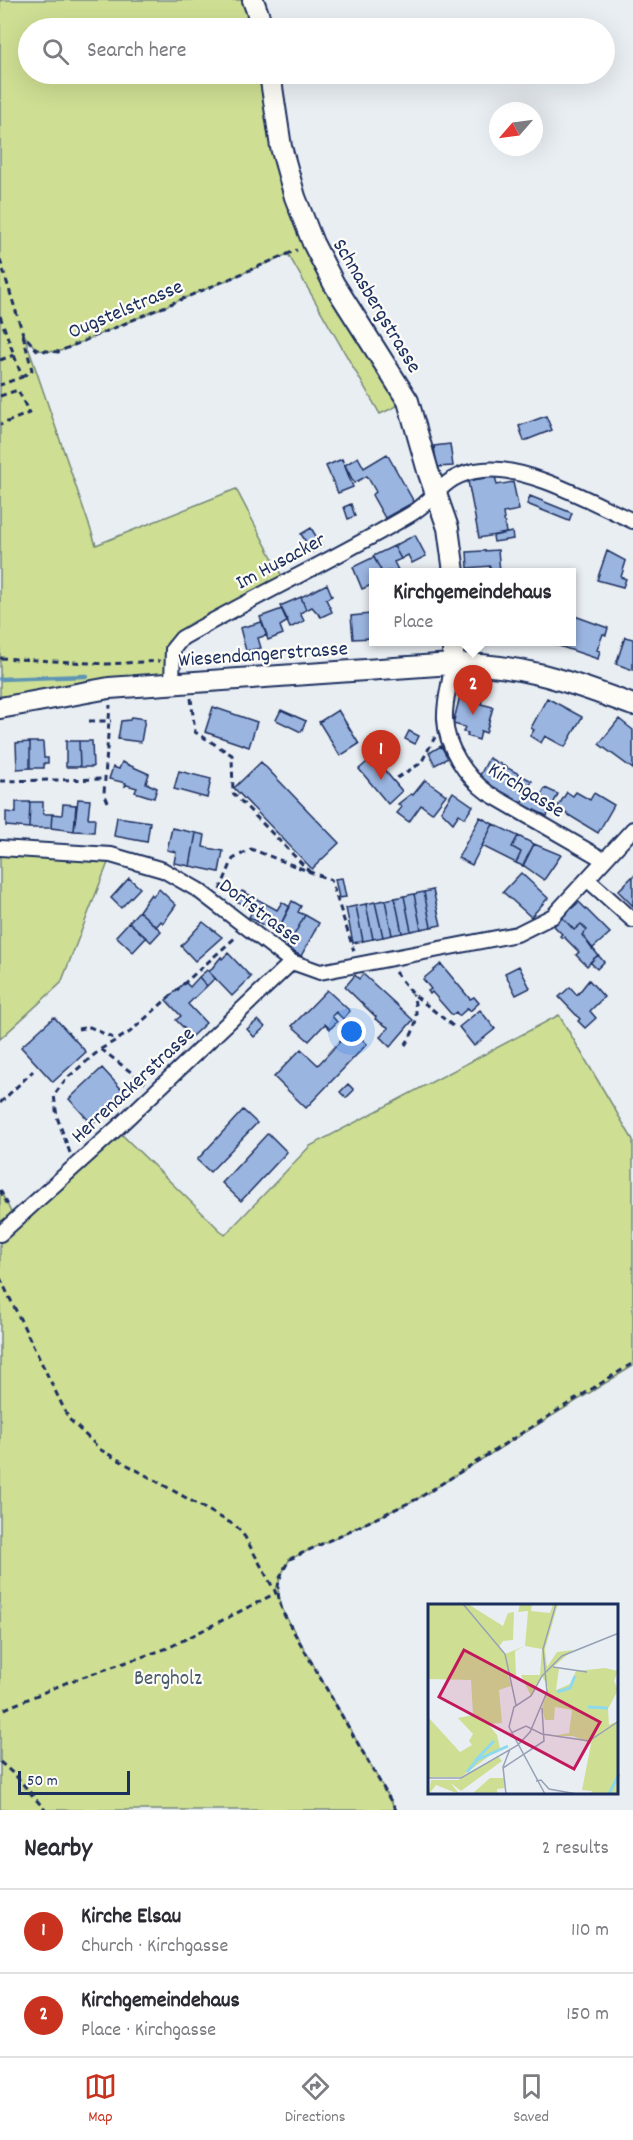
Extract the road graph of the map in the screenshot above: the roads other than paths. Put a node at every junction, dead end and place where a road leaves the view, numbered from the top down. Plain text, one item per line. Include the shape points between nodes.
1 (253, 0) edge
2 (259, 18) edge
3 (272, 84) edge
4 (435, 491) junction
5 (633, 521) edge
6 (453, 568) edge
7 (454, 646) edge
8 (452, 664) junction
9 (172, 683) junction
10 (633, 705) edge
11 (0, 708) edge
12 (633, 829) edge
13 (0, 848) edge
14 (604, 860) junction
15 (587, 879) junction
16 (633, 920) edge
17 (292, 962) junction
18 (0, 1234) edge

1 - 2 main road
3 - 4 main road, Schnasbergstrasse via 281,147 313,243 334,285 408,400
4 - 5 street, Im Husacker via 447,480 482,470 506,470 572,492
4 - 6 main road, Schnasbergstrasse via 448,528
4 - 9 street, Im Husacker via 414,512 182,638 172,649
7 - 8 main road
8 - 9 main road, Wiesendangerstrasse
8 - 10 main road, Wiesendangerstrasse via 495,664 552,675
8 - 14 street, Kirchgasse via 445,720 451,745 474,783
9 - 11 main road, Wiesendangerstrasse via 109,688
12 - 14 street, Dorfstrasse
13 - 17 street, Dorfstrasse via 111,855 163,870
14 - 15 street, Dorfstrasse
15 - 16 street
15 - 17 street, Dorfstrasse via 554,916 517,934 320,972
17 - 18 street, Herrenackerstrasse

